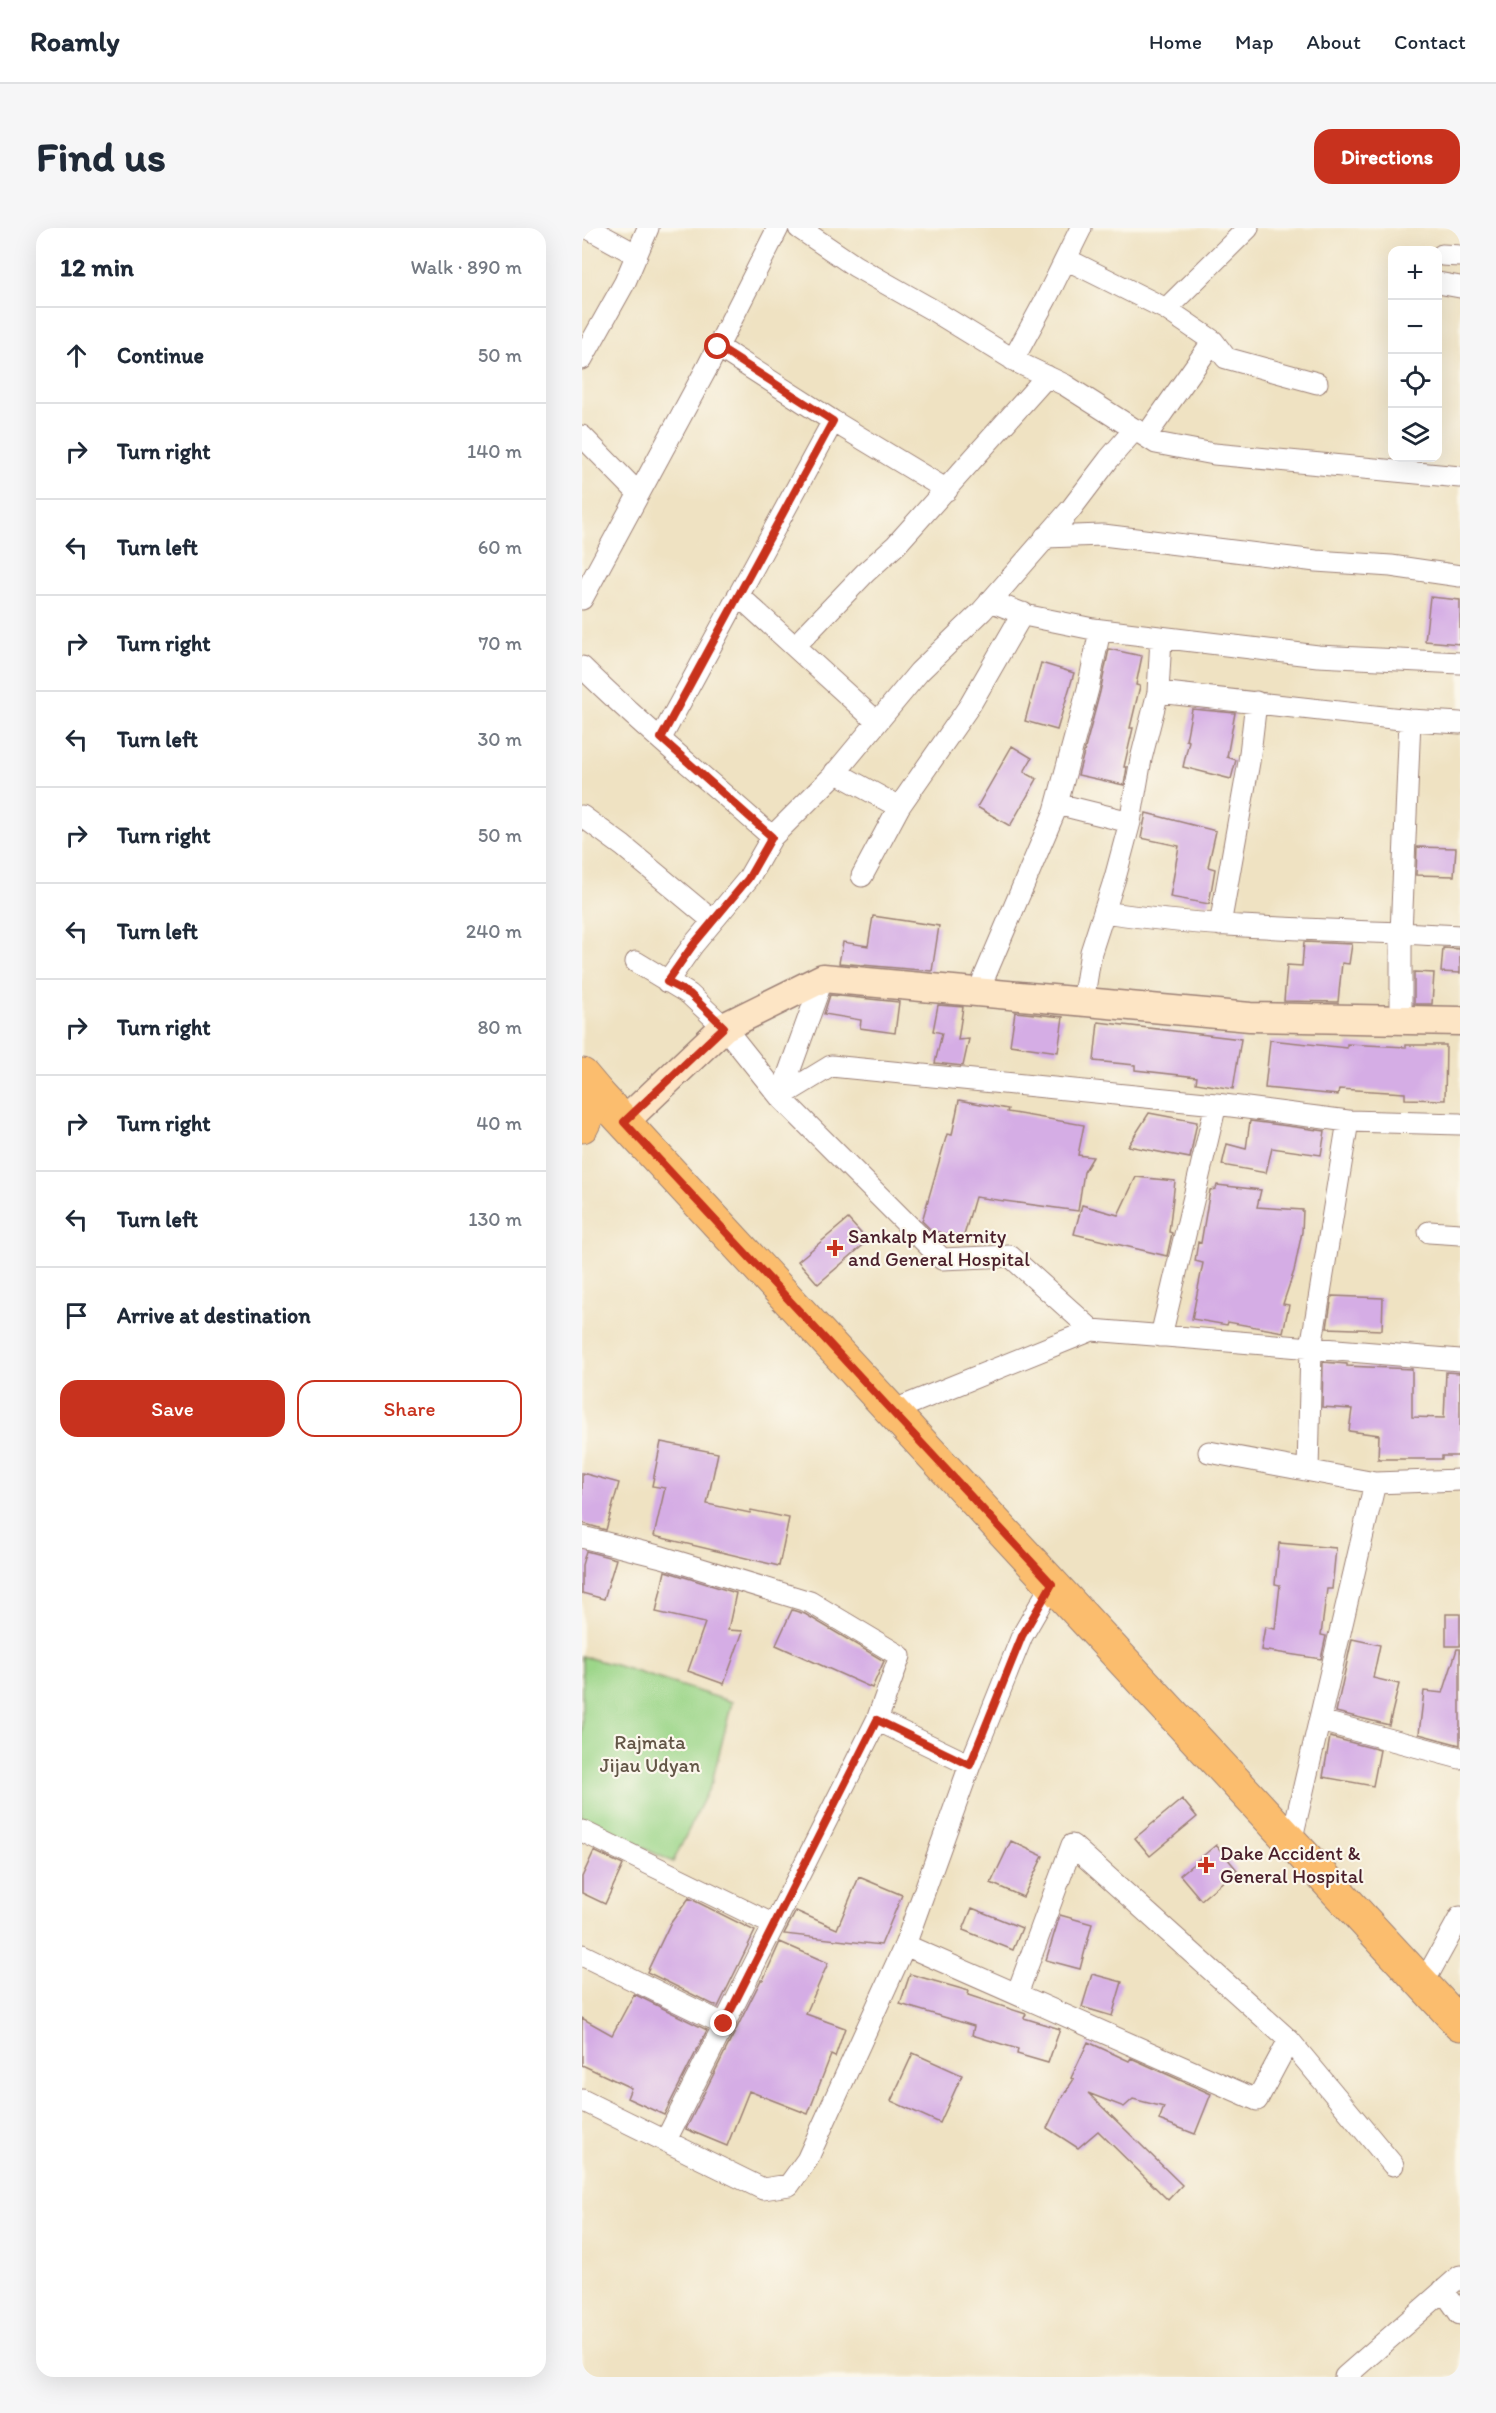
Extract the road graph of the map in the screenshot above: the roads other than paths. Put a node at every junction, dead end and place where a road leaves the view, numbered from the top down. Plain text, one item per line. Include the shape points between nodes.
1 (588, 228) edge
2 (648, 228) edge
3 (778, 228) edge
4 (799, 228) edge
5 (1081, 228) edge
6 (1248, 228) edge
7 (637, 255) junction
8 (1066, 259) junction
9 (1442, 284) edge
10 (1460, 287) edge
11 (1166, 309) junction
12 (1213, 341) junction
13 (718, 347) junction
14 (582, 359) edge
15 (1013, 360) junction
16 (1047, 376) junction
17 (1317, 383) dead end
18 (833, 421) junction
19 (1140, 433) junction
20 (582, 436) edge
21 (1460, 477) edge
22 (947, 490) junction
23 (639, 494) junction
24 (1045, 537) junction
25 (1460, 576) edge
26 (738, 595) junction
27 (582, 599) edge
28 (990, 601) junction
29 (1023, 614) junction
30 (1100, 630) junction
31 (1161, 638) junction
32 (795, 646) junction
33 (1460, 663) edge
34 (582, 668) edge
35 (1158, 692) junction
36 (1256, 702) junction
37 (1410, 720) junction
38 (876, 721) junction
39 (1460, 723) edge
40 (661, 738) junction
41 (836, 772) junction
42 (1057, 804) junction
43 (899, 807) junction
44 (582, 816) edge
45 (1130, 822) junction
46 (772, 837) junction
47 (862, 876) dead end
48 (1104, 912) junction
49 (713, 921) junction
50 (1220, 925) junction
51 (1401, 933) junction
52 (1460, 936) edge
53 (636, 962) dead end
54 (823, 978) junction
55 (667, 982) junction
56 (978, 992) junction
57 (1083, 1002) junction
58 (1401, 1020) junction
59 (1460, 1021) edge
60 (724, 1027) junction
61 (590, 1084) edge
62 (780, 1097) junction
63 (1216, 1104) junction
64 (1348, 1121) junction
65 (624, 1122) junction
66 (1460, 1124) edge
67 (582, 1126) edge
68 (1430, 1232) dead end
69 (1460, 1234) edge
70 (1092, 1330) junction
71 (1161, 1336) junction
72 (1311, 1348) junction
73 (1460, 1360) edge
74 (892, 1411) junction
75 (1209, 1452) dead end
76 (1308, 1470) junction
77 (1460, 1480) edge
78 (1376, 1483) junction
79 (582, 1537) edge
80 (1052, 1584) junction
81 (877, 1720) junction
82 (1320, 1720) junction
83 (1460, 1758) edge
84 (970, 1765) junction
85 (582, 1831) edge
86 (1292, 1842) junction
87 (1460, 1917) edge
88 (774, 1925) junction
89 (905, 1945) junction
90 (582, 1955) edge
91 (1423, 1984) junction
92 (1017, 1994) junction
93 (724, 2024) junction
94 (1460, 2024) edge
95 (1289, 2040) junction
96 (582, 2100) edge
97 (666, 2140) junction
98 (1393, 2165) dead end
99 (1460, 2276) edge
100 (1443, 2290) junction
101 (1460, 2314) edge
102 (1345, 2377) edge

1 - 7 street
2 - 7 street
3 - 13 street
4 - 15 street
5 - 8 street
6 - 11 street
7 - 14 street
8 - 11 street
8 - 15 street
9 - 10 street
11 - 12 street
12 - 17 street via 1226,358
12 - 19 street
13 - 18 street
13 - 23 street
15 - 16 street
16 - 19 street
16 - 22 street
18 - 22 street
18 - 26 street
19 - 21 street via 1156,443 1214,454
19 - 24 street
20 - 23 street
22 - 32 street
23 - 27 street
24 - 25 street via 1103,535
24 - 28 street
26 - 32 street
26 - 40 street
28 - 29 street
28 - 38 street
29 - 30 street
29 - 43 street via 970,705
30 - 31 street
30 - 42 street
31 - 33 street via 1318,656
31 - 35 street
32 - 38 street
34 - 40 street
35 - 36 street
35 - 45 street
36 - 37 street
36 - 50 street
37 - 39 street
37 - 51 street
38 - 41 street
40 - 46 street
41 - 43 street
41 - 46 street
42 - 45 street
42 - 56 street
43 - 47 street
44 - 49 street
45 - 48 street
46 - 49 street via 748,879
48 - 50 street
48 - 57 street via 1091,952
49 - 55 street
50 - 51 street
51 - 52 street
51 - 58 street
53 - 55 street
54 - 56 street
54 - 60 street
54 - 62 street
55 - 60 street via 690,994
56 - 57 street
57 - 58 street via 1250,1017
58 - 59 street
60 - 62 street
60 - 65 street
61 - 65 main road
61 - 67 main road
62 - 63 street via 831,1066
62 - 70 street via 942,1259 1010,1256
63 - 64 street
63 - 71 street
64 - 66 street
64 - 72 street
65 - 74 main road
68 - 69 street
70 - 71 street
70 - 74 street
71 - 72 street
72 - 73 street
72 - 76 street
74 - 80 main road
75 - 76 street
76 - 78 street
77 - 78 street
78 - 82 street
79 - 81 street via 810,1602 900,1656
80 - 84 street via 1022,1636
80 - 86 main road
81 - 84 street
81 - 88 street
82 - 83 street
82 - 86 street
84 - 89 street
85 - 88 street
86 - 91 main road
87 - 91 street
88 - 93 street
89 - 92 street
89 - 97 street via 807,2160 789,2185 763,2188
90 - 93 street
91 - 94 main road
92 - 95 street via 1257,2100
92 - 95 street via 1072,1845
93 - 97 street
95 - 98 street
96 - 97 street
99 - 100 street
100 - 101 street
100 - 102 street

